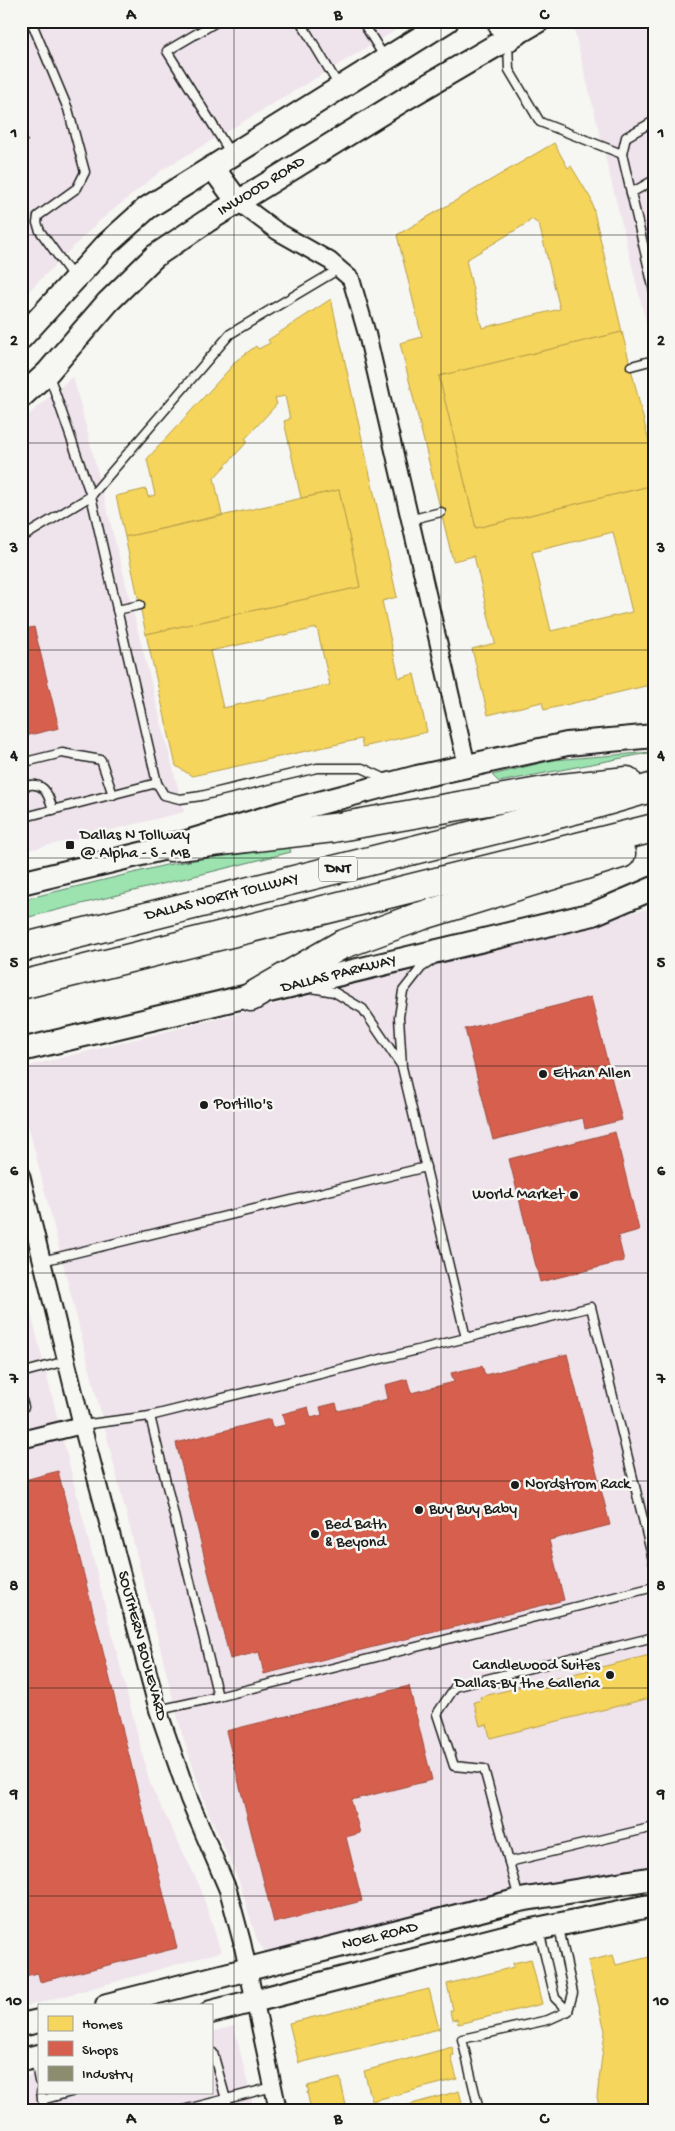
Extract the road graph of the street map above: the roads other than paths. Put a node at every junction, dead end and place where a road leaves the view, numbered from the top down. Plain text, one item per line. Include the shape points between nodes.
1 (31, 21) edge
2 (218, 21) edge
3 (300, 21) edge
4 (362, 21) edge
5 (447, 21) edge
6 (538, 21) edge
7 (503, 31) edge
8 (385, 58) junction
9 (340, 87) junction
10 (654, 121) edge
11 (622, 154) junction
12 (222, 162) junction
13 (654, 180) edge
14 (631, 193) junction
15 (238, 202) junction
16 (339, 269) junction
17 (75, 279) junction
18 (654, 291) edge
19 (21, 338) edge
20 (654, 360) edge
21 (631, 366) dead end
22 (48, 372) junction
23 (21, 396) edge
24 (91, 496) junction
25 (441, 512) dead end
26 (409, 520) junction
27 (21, 538) edge
28 (140, 605) dead end
29 (117, 610) junction
30 (654, 736) edge
31 (21, 763) edge
32 (467, 766) junction
33 (654, 778) edge
34 (157, 783) junction
35 (395, 783) junction
36 (21, 787) edge
37 (654, 787) edge
38 (113, 795) junction
39 (53, 810) junction
40 (21, 818) edge
41 (654, 828) edge
42 (654, 844) edge
43 (170, 847) junction
44 (21, 883) edge
45 (654, 888) edge
46 (456, 947) junction
47 (21, 948) edge
48 (21, 985) edge
49 (298, 985) junction
50 (252, 997) junction
51 (21, 1050) edge
52 (402, 1067) junction
53 (426, 1167) junction
54 (21, 1175) edge
55 (42, 1261) junction
56 (466, 1338) junction
57 (66, 1361) junction
58 (21, 1373) edge
59 (21, 1397) edge
60 (21, 1407) edge
61 (150, 1416) junction
62 (82, 1424) junction
63 (21, 1440) edge
64 (654, 1564) edge
65 (654, 1587) edge
66 (654, 1637) edge
67 (218, 1697) junction
68 (158, 1710) junction
69 (654, 1827) edge
70 (509, 1862) junction
71 (654, 1878) edge
72 (520, 1900) junction
73 (654, 1905) edge
74 (541, 1928) junction
75 (248, 1971) junction
76 (255, 2001) junction
77 (111, 2004) edge
78 (568, 2011) junction
79 (212, 2012) edge
80 (38, 2021) edge
81 (21, 2025) edge
82 (212, 2054) edge
83 (33, 2056) edge
84 (38, 2077) edge
85 (273, 2087) junction
86 (56, 2094) edge
87 (41, 2096) edge
88 (226, 2099) junction
89 (44, 2110) edge
90 (183, 2110) edge
91 (229, 2110) edge
92 (278, 2110) edge
93 (479, 2110) edge

1 - 17 lane via 68,109 85,172 77,188 38,216 37,223
2 - 12 lane via 167,51
3 - 9 lane
4 - 8 lane
5 - 8 main road
6 - 7 main road, INWOOD ROAD
7 - 11 lane via 509,70 540,122
7 - 15 main road, INWOOD ROAD via 408,97
8 - 9 main road
9 - 12 main road
10 - 11 lane via 626,138
11 - 14 lane
12 - 15 main road
12 - 17 main road via 148,208 107,244
13 - 14 lane
14 - 18 lane
15 - 16 street via 277,231
15 - 22 main road, INWOOD ROAD via 155,256 108,302
16 - 24 lane via 230,334
16 - 26 street via 351,279 367,334
17 - 19 main road
20 - 21 lane
22 - 23 main road, INWOOD ROAD
22 - 24 lane
24 - 27 lane
24 - 29 lane
25 - 26 lane
26 - 32 street
28 - 29 lane
29 - 34 lane
30 - 32 main road via 567,744
31 - 38 lane via 62,753 102,760
32 - 35 main road
33 - 43 highway via 562,788 333,828
34 - 35 lane via 164,795 180,799 318,768 362,768
34 - 38 lane
35 - 43 main road
36 - 39 lane via 40,785 48,793
37 - 47 highway, DALLAS NORTH TOLLWAY / DNT via 582,808
38 - 39 lane
39 - 40 lane
41 - 48 highway, DNT
42 - 50 highway via 421,916 341,945
43 - 44 main road
45 - 46 main road, DALLAS PARKWAY via 593,914
46 - 49 main road, DALLAS PARKWAY
46 - 52 lane via 421,968 403,991 399,1017
49 - 50 main road, DALLAS PARKWAY
49 - 52 lane via 334,992 363,1009
50 - 51 main road, DALLAS PARKWAY
52 - 53 lane
53 - 55 lane
53 - 56 lane
54 - 55 street, SOUTHERN BOULEVARD
55 - 57 street, SOUTHERN BOULEVARD
56 - 61 lane
56 - 64 lane via 590,1307
57 - 58 lane
57 - 62 street, SOUTHERN BOULEVARD
59 - 60 lane via 24,1407
61 - 62 lane
61 - 67 lane
62 - 63 street
62 - 68 street, SOUTHERN BOULEVARD
65 - 67 lane
66 - 70 lane via 455,1687 437,1714 454,1766 484,1769
67 - 68 lane
68 - 75 street, SOUTHERN BOULEVARD via 189,1799 228,1890
69 - 70 lane
70 - 72 lane
71 - 72 main road, NOEL ROAD
72 - 74 main road
72 - 75 main road, NOEL ROAD
73 - 74 main road, NOEL ROAD
74 - 76 main road, NOEL ROAD
74 - 78 lane via 555,1998
74 - 78 lane via 574,1993
75 - 76 street, SOUTHERN BOULEVARD
75 - 77 main road, NOEL ROAD
76 - 79 main road, NOEL ROAD
76 - 85 street, SOUTHERN BOULEVARD
78 - 93 lane via 548,2020 462,2039
80 - 81 main road
82 - 88 lane
83 - 84 lane
85 - 88 lane
85 - 92 street, SOUTHERN BOULEVARD
86 - 87 lane
87 - 89 lane
88 - 90 lane
88 - 91 lane

